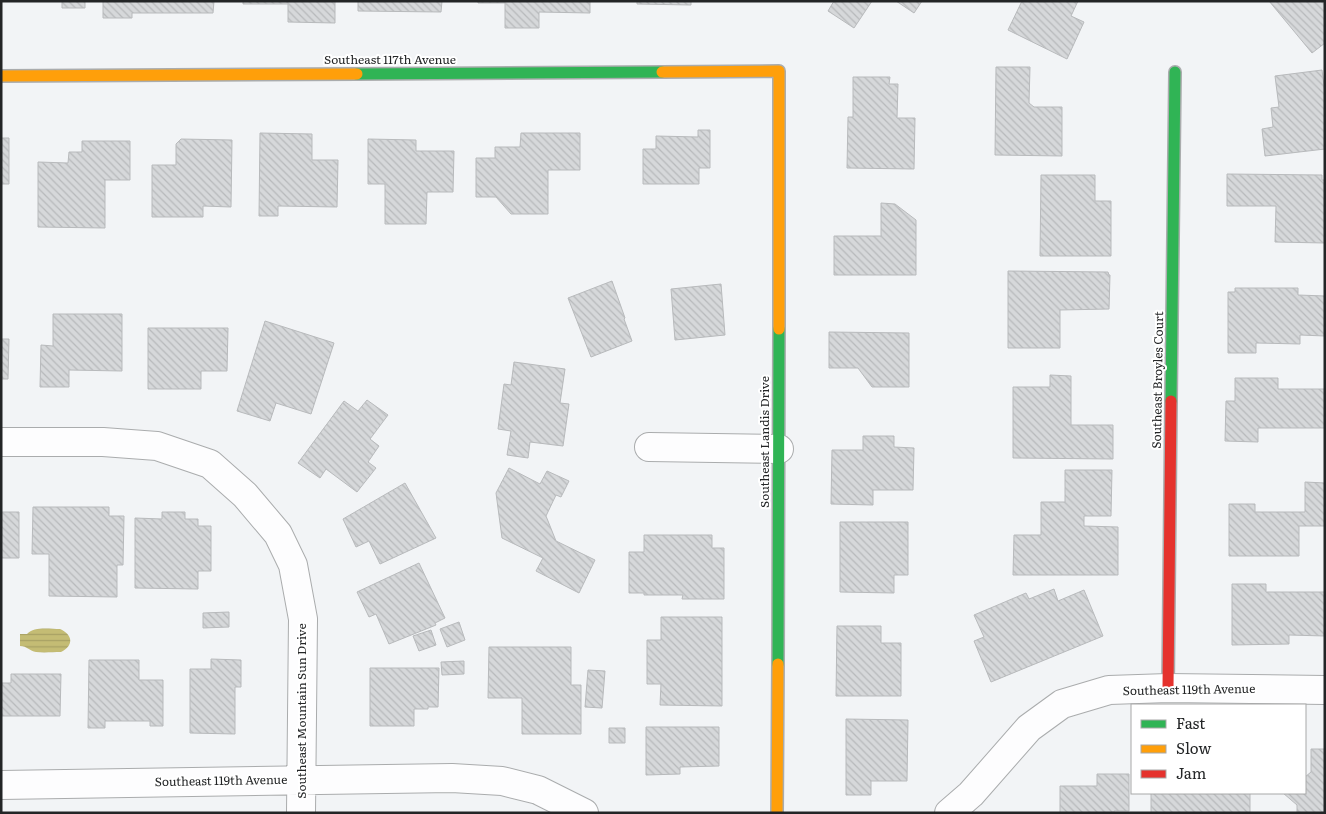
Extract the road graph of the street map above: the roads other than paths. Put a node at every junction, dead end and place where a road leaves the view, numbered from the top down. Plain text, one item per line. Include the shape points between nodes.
1 (779, 71) joint
2 (1175, 72) dead end
3 (1, 76) edge
4 (1, 442) edge
5 (649, 447) dead end
6 (779, 449) junction
7 (1168, 688) junction
8 (1325, 690) edge
9 (302, 780) junction
10 (1, 785) edge
11 (301, 813) edge
12 (584, 813) edge
13 (777, 813) edge
14 (949, 813) edge

1 - 3 street, Southeast 117th Avenue
1 - 6 street, Southeast Landis Drive
2 - 7 street, Southeast Broyles Court
4 - 9 street, Southeast Mountain Sun Drive via 103,442 157,446 210,464 245,495 278,534 293,565 303,618
5 - 6 street
6 - 13 street, Southeast Landis Drive
7 - 8 street, Southeast 119th Avenue
7 - 14 street, Southeast 119th Avenue via 1109,690 1062,704 1029,728 971,794
9 - 10 street, Southeast 119th Avenue
9 - 11 street, Southeast Mountain Sun Drive
9 - 12 street, Southeast 119th Avenue via 452,778 502,781 538,790

